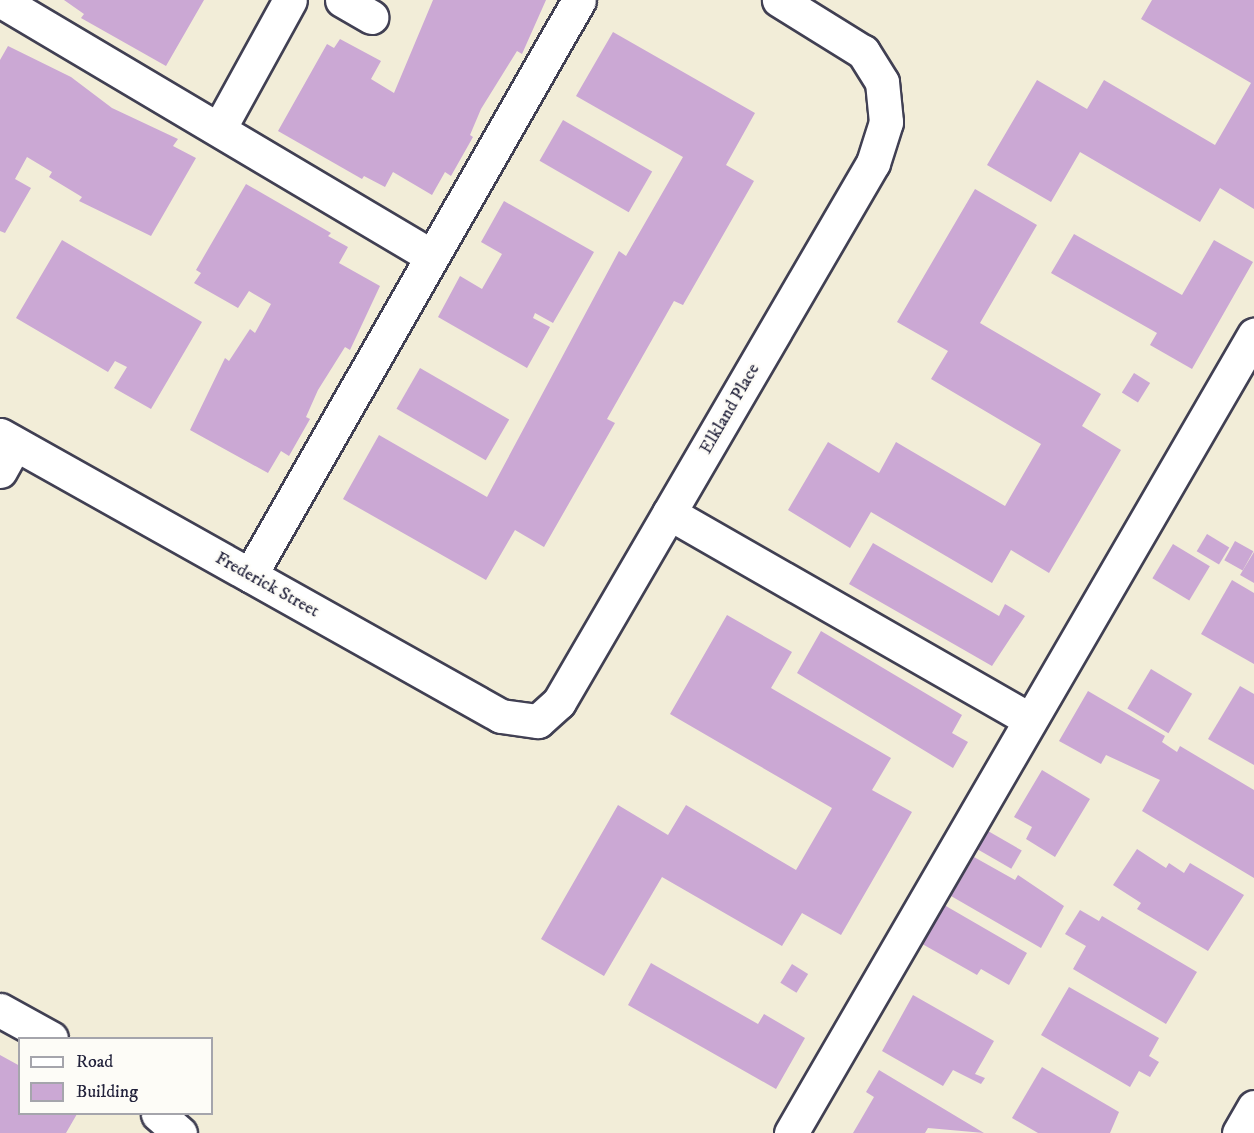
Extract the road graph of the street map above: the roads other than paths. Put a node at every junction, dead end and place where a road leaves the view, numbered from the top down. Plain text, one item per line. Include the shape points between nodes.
1 (0, 0) edge
2 (290, 0) edge
3 (342, 0) edge
4 (579, 0) edge
5 (779, 0) edge
6 (372, 17) dead end
7 (219, 129) junction
8 (430, 255) junction
9 (1254, 335) edge
10 (5, 450) edge
11 (669, 513) junction
12 (250, 575) junction
13 (1030, 720) junction
14 (538, 721) joint
15 (0, 1010) edge
16 (49, 1037) edge
17 (1254, 1107) edge
18 (160, 1115) edge
19 (180, 1133) edge
20 (790, 1133) edge
21 (1239, 1133) edge

1 - 7 street
2 - 7 street
3 - 6 street
4 - 8 street
5 - 11 street, Elkland Place via 863,52 882,82 886,122 873,163
7 - 8 street
8 - 12 street
9 - 13 street
10 - 12 street, Frederick Street
11 - 13 street
11 - 14 street, Elkland Place via 559,702
12 - 14 street, Frederick Street via 501,716
13 - 20 street
15 - 16 street
17 - 21 street
18 - 19 street

